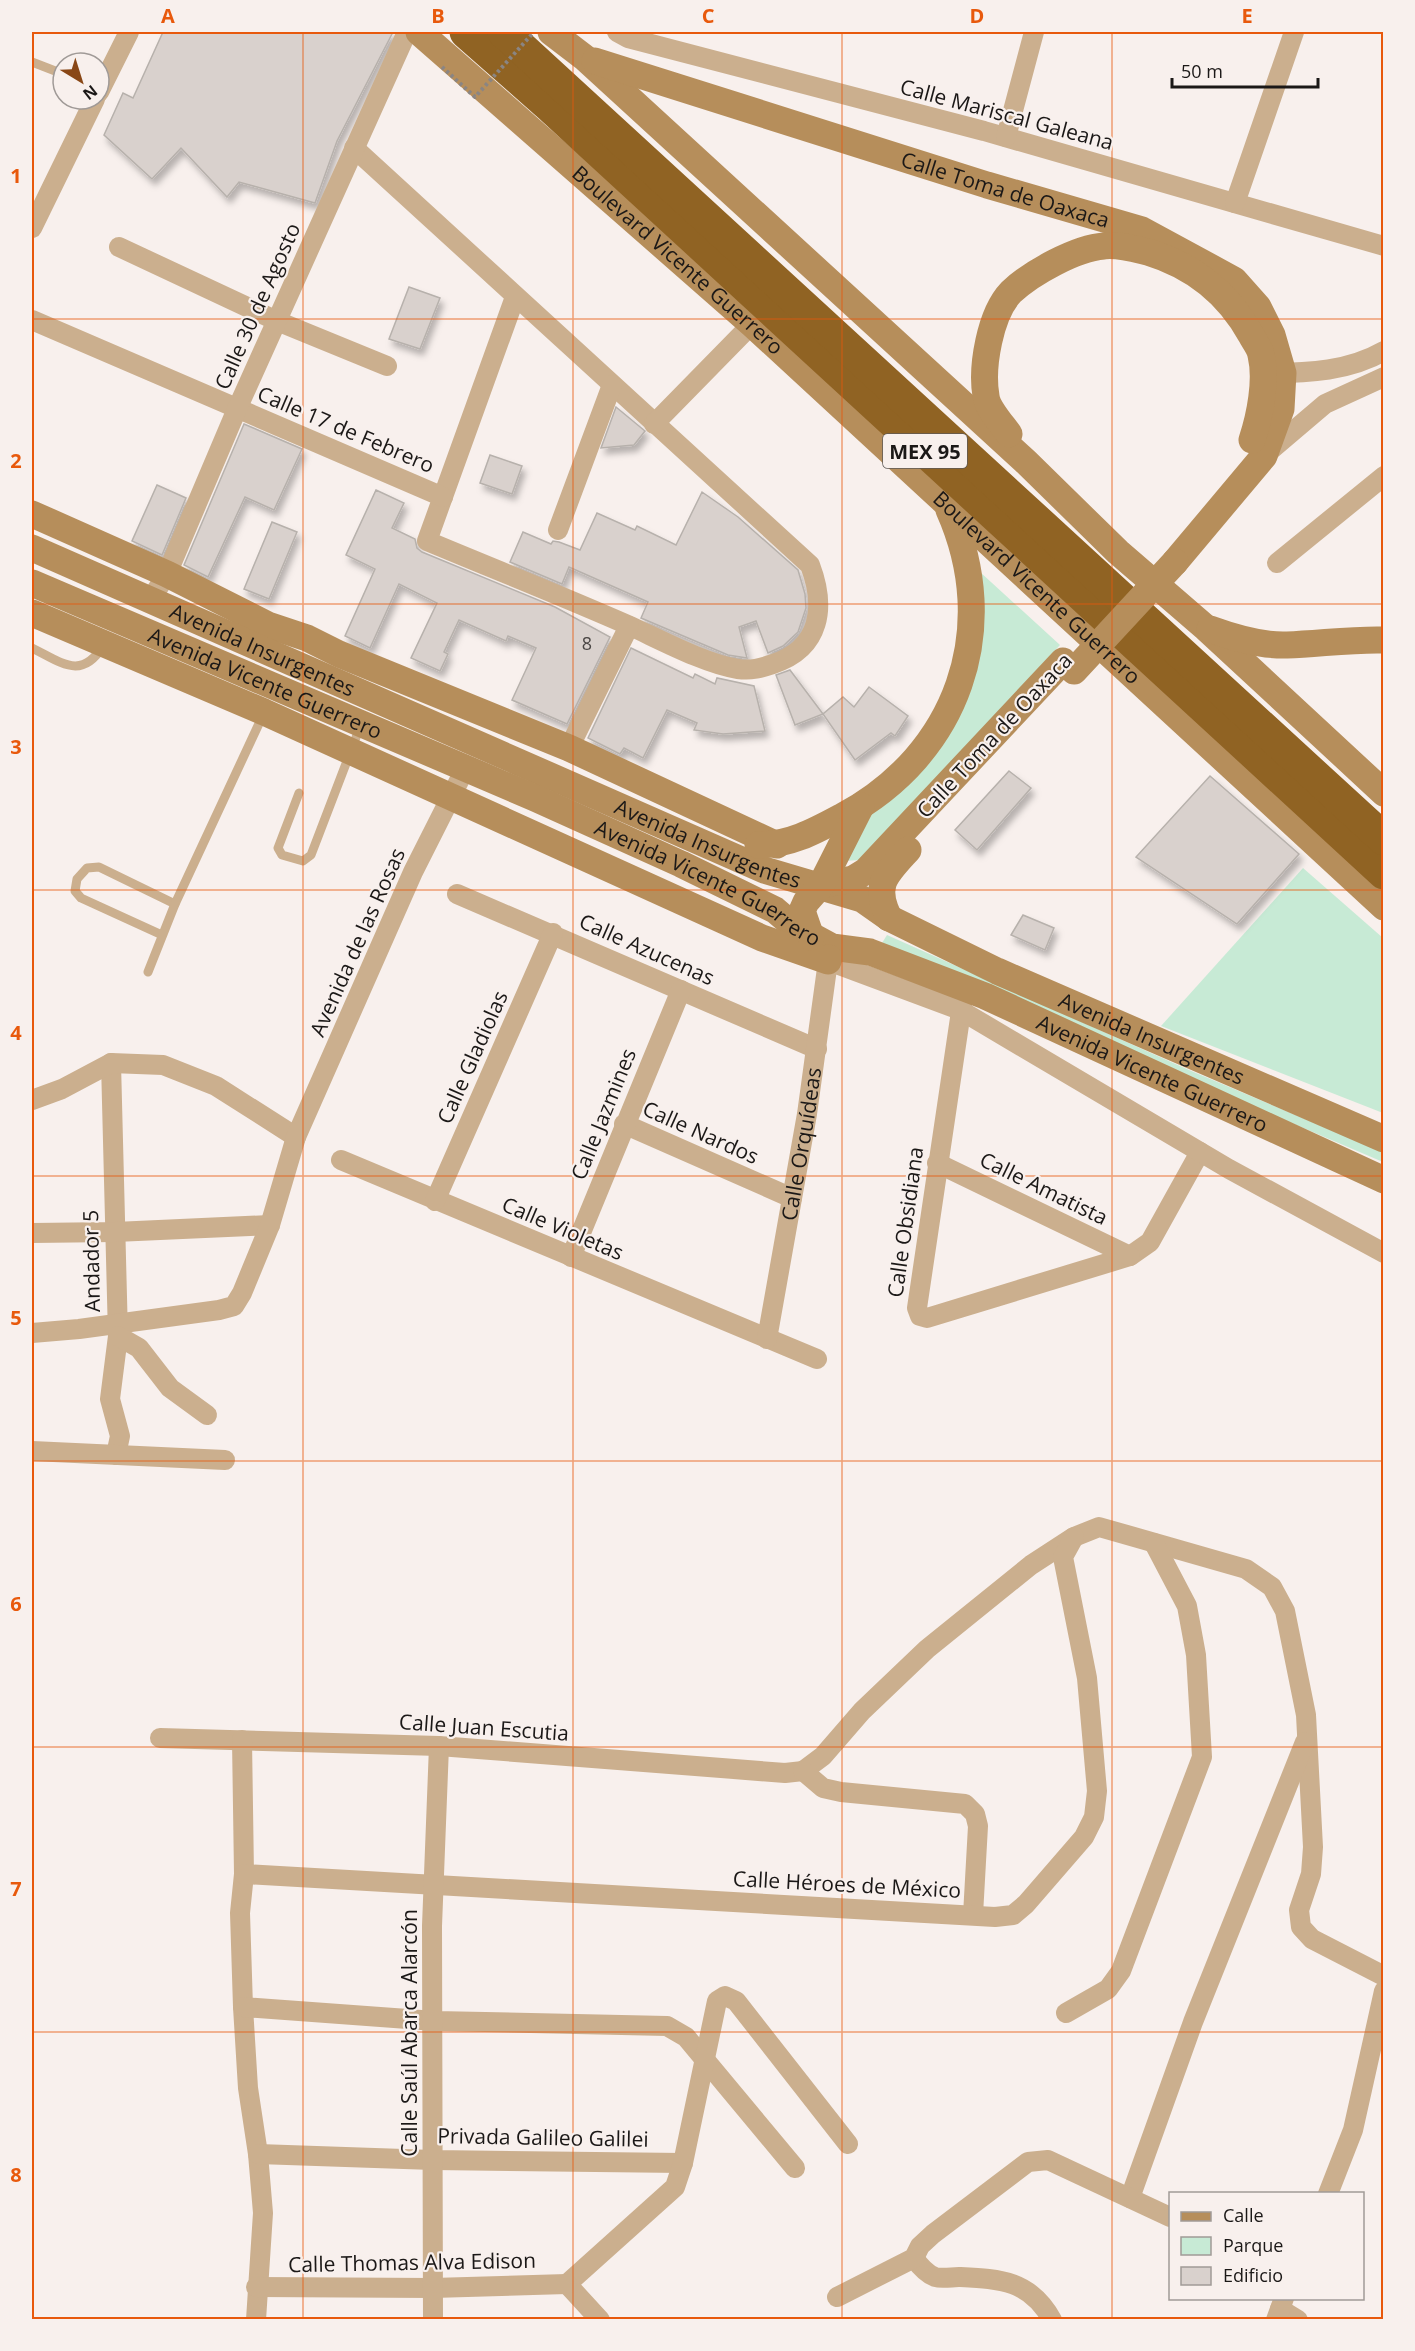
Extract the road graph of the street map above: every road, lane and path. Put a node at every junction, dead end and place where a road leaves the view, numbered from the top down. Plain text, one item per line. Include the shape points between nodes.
1 (129, 32) edge
2 (406, 32) edge
3 (420, 32) edge
4 (466, 32) edge
5 (504, 32) edge
6 (534, 32) edge
7 (551, 32) edge
8 (617, 32) edge
9 (1034, 32) edge
10 (1294, 32) edge
11 (585, 58) junction
12 (32, 62) edge
13 (111, 67) edge
14 (442, 67) dead end
15 (51, 69) edge
16 (89, 111) edge
17 (1006, 137) junction
18 (354, 148) junction
19 (1235, 203) junction
20 (32, 228) edge
21 (1383, 246) edge
22 (119, 247) dead end
23 (515, 297) junction
24 (32, 320) edge
25 (277, 321) junction
26 (752, 324) junction
27 (1383, 351) edge
28 (387, 366) dead end
29 (1272, 373) junction
30 (1383, 377) edge
31 (612, 385) junction
32 (237, 410) junction
33 (654, 424) junction
34 (1256, 455) junction
35 (1025, 461) junction
36 (1383, 476) edge
37 (443, 497) junction
38 (943, 498) junction
39 (32, 514) edge
40 (558, 531) dead end
41 (32, 548) edge
42 (1278, 564) dead end
43 (167, 574) junction
44 (32, 583) edge
45 (151, 599) junction
46 (32, 613) edge
47 (268, 625) junction
48 (629, 626) junction
49 (1206, 628) junction
50 (1383, 640) edge
51 (104, 644) junction
52 (1284, 645) junction
53 (32, 648) edge
54 (299, 665) junction
55 (1069, 666) junction
56 (1262, 681) junction
57 (269, 700) junction
58 (361, 724) junction
59 (433, 724) junction
60 (569, 748) junction
61 (419, 749) junction
62 (351, 752) junction
63 (465, 769) junction
64 (299, 793) dead end
65 (1383, 793) edge
66 (451, 798) junction
67 (861, 806) junction
68 (1383, 839) edge
69 (711, 844) junction
70 (777, 845) junction
71 (1383, 873) edge
72 (822, 885) junction
73 (457, 894) dead end
74 (175, 904) junction
75 (1383, 907) edge
76 (889, 918) junction
77 (553, 933) junction
78 (162, 935) junction
79 (824, 948) junction
80 (148, 972) dead end
81 (681, 990) junction
82 (963, 999) junction
83 (817, 1049) junction
84 (111, 1063) junction
85 (32, 1100) edge
86 (624, 1124) junction
87 (296, 1137) junction
88 (1383, 1139) edge
89 (1200, 1152) junction
90 (341, 1160) dead end
91 (937, 1163) junction
92 (1383, 1180) edge
93 (792, 1198) junction
94 (435, 1201) junction
95 (270, 1225) junction
96 (115, 1232) junction
97 (32, 1233) edge
98 (1383, 1253) edge
99 (1130, 1256) junction
100 (571, 1257) junction
101 (117, 1330) junction
102 (32, 1333) edge
103 (767, 1340) junction
104 (817, 1359) dead end
105 (207, 1415) dead end
106 (32, 1451) edge
107 (116, 1455) junction
108 (225, 1460) dead end
109 (1074, 1537) junction
110 (1154, 1543) junction
111 (1307, 1736) junction
112 (160, 1738) dead end
113 (242, 1740) junction
114 (440, 1746) junction
115 (803, 1771) junction
116 (244, 1874) junction
117 (434, 1886) junction
118 (972, 1915) junction
119 (1383, 1976) edge
120 (1383, 1991) edge
121 (243, 2007) junction
122 (1066, 2013) dead end
123 (435, 2021) junction
124 (703, 2057) junction
125 (848, 2144) dead end
126 (258, 2154) junction
127 (433, 2160) junction
128 (683, 2163) junction
129 (795, 2168) dead end
130 (1328, 2192) edge
131 (1130, 2198) junction
132 (1169, 2217) edge
133 (914, 2258) junction
134 (567, 2284) junction
135 (256, 2287) junction
136 (433, 2288) junction
137 (837, 2297) dead end
138 (1280, 2309) edge
139 (256, 2319) edge
140 (433, 2319) edge
141 (600, 2319) edge
142 (1052, 2319) edge
143 (1298, 2319) edge

1 - 13 street
2 - 18 street, Calle 30 de Agosto
3 - 26 main road, Boulevard Vicente Guerrero
4 - 71 highway, Boulevard Vicente Guerrero / MEX 95
5 - 68 highway, MEX 95
6 - 14 path, bridge via 475,97
7 - 11 main road
8 - 17 street, Calle Mariscal Galeana
9 - 17 street
10 - 19 street
11 - 29 main road, Calle Toma de Oaxaca via 897,158 1142,230 1234,279 1258,307 1272,335
11 - 35 main road
12 - 15 lane
16 - 20 street
17 - 19 street, Calle Mariscal Galeana
18 - 23 street
18 - 25 street, Calle 30 de Agosto
19 - 21 street, Calle Mariscal Galeana
22 - 25 street
23 - 31 street
23 - 37 street
24 - 32 street, Calle 17 de Febrero
25 - 28 street
25 - 32 street, Calle 30 de Agosto
26 - 33 street
26 - 38 main road, Boulevard Vicente Guerrero
27 - 29 street via 1366,361 1323,371
29 - 34 main road, Calle Toma de Oaxaca via 1262,408
29 - 35 main road, Calle Toma de Oaxaca via 1239,313 1200,276 1176,261 1137,249 1104,245 1072,254 1010,293 986,351 986,398
30 - 34 street, Calle Toma de Oaxaca via 1325,404
31 - 33 street
31 - 40 street
32 - 37 street, Calle 17 de Febrero
32 - 43 street, Calle 30 de Agosto
33 - 48 street via 810,565 819,589 819,613 808,643 788,659 756,670 726,665 665,644
34 - 55 main road, Calle Toma de Oaxaca
35 - 49 main road via 1118,552
36 - 42 street
37 - 48 street via 427,541
38 - 67 main road via 960,535 969,578 972,634 959,685 939,731 904,772
38 - 75 main road, Boulevard Vicente Guerrero
39 - 43 main road
41 - 45 main road, Avenida Insurgentes
43 - 45 street, Calle 30 de Agosto
43 - 47 main road
44 - 57 main road, Avenida Vicente Guerrero
45 - 54 main road, Avenida Insurgentes
46 - 51 main road
47 - 54 main road
47 - 60 main road
48 - 60 street
49 - 52 main road via 1228,636
49 - 56 main road
50 - 52 main road
51 - 53 lane via 93,661 82,666 71,666
51 - 57 main road
52 - 56 main road
54 - 59 main road, Avenida Insurgentes
55 - 72 main road, Calle Toma de Oaxaca via 866,871 853,879
55 - 76 main road, Calle Toma de Oaxaca via 888,871 880,899
56 - 65 main road
57 - 58 main road, Avenida Vicente Guerrero
57 - 62 main road
57 - 74 lane
58 - 61 main road, Avenida Vicente Guerrero
58 - 62 lane
59 - 61 main road
59 - 69 main road, Avenida Insurgentes
60 - 70 main road
61 - 63 main road, Avenida Vicente Guerrero
62 - 64 lane via 310,855 303,861 282,855 278,848
62 - 66 main road
63 - 66 street, Avenida de las Rosas
63 - 79 main road, Avenida Vicente Guerrero via 775,909
66 - 79 main road via 762,938
66 - 87 street, Avenida de las Rosas via 413,872
67 - 70 main road via 805,836
67 - 72 main road
69 - 70 main road
69 - 72 main road, Avenida Insurgentes via 764,870
72 - 76 main road, Avenida Insurgentes via 862,899
72 - 79 main road via 802,911
73 - 77 street, Calle Azucenas
74 - 78 lane
74 - 78 lane via 99,867 87,868 77,879 75,891 81,898
76 - 88 main road, Avenida Insurgentes via 997,971
77 - 81 street, Calle Azucenas
77 - 94 street, Calle Gladiolas
78 - 80 lane
79 - 82 main road, Avenida Vicente Guerrero via 870,952
79 - 83 street, Calle Orquídeas
81 - 83 street, Calle Azucenas
81 - 86 street, Calle Jazmines
82 - 89 street
82 - 91 street, Calle Obsidiana
82 - 92 main road, Avenida Vicente Guerrero
83 - 93 street, Calle Orquídeas
84 - 85 street
84 - 87 street via 163,1065 216,1086
84 - 96 street, Andador 5
86 - 93 street, Calle Nardos
86 - 100 street, Calle Jazmines
87 - 95 street, Avenida de las Rosas
89 - 98 street
89 - 99 street via 1150,1242
90 - 94 street, Calle Violetas
91 - 99 street, Calle Amatista
91 - 99 street, Calle Obsidiana via 916,1308 920,1316 927,1318
93 - 103 street, Calle Orquídeas
94 - 100 street, Calle Violetas
95 - 96 street
95 - 101 street, Avenida de las Rosas via 234,1306
96 - 97 street
96 - 101 street, Andador 5
100 - 103 street, Calle Violetas
101 - 102 street
101 - 105 street via 139,1348 170,1388
101 - 107 street, Andador 5 via 110,1399 120,1436
103 - 104 street, Calle Violetas
106 - 107 street
107 - 108 street
109 - 110 street via 1099,1527
109 - 115 street via 1031,1565 927,1649 823,1756
109 - 118 street via 1063,1557 1088,1678 1097,1791 1094,1817 1084,1837 1013,1915
110 - 111 street via 1246,1569 1272,1587 1285,1611
110 - 122 street via 1187,1606 1196,1654 1202,1757 1121,1971 1108,1989
111 - 119 street via 1314,1847 1311,1874 1299,1910 1301,1927 1312,1939
111 - 131 street via 1194,2022
112 - 113 street, Calle Juan Escutia
113 - 114 street, Calle Juan Escutia
113 - 116 street
114 - 115 street, Calle Juan Escutia via 785,1773
114 - 117 street, Calle Saúl Abarca Alarcón
115 - 118 street, Calle Héroes de México via 823,1788 841,1792 965,1804 975,1814 978,1826
116 - 117 street, Calle Héroes de México
116 - 121 street via 240,1913
117 - 118 street, Calle Héroes de México
117 - 123 street, Calle Saúl Abarca Alarcón
120 - 130 street via 1353,2130
121 - 123 street
121 - 126 street via 248,2088
123 - 124 street via 667,2025 686,2037
123 - 127 street, Calle Saúl Abarca Alarcón
124 - 125 street via 717,2001 725,1996 736,2001
124 - 128 street
124 - 129 street
126 - 127 street, Privada Galileo Galilei
126 - 135 street via 262,2213
127 - 128 street, Privada Galileo Galilei
127 - 136 street, Calle Saúl Abarca Alarcón
128 - 134 street via 675,2187
131 - 132 street
131 - 133 street via 1048,2160 1028,2162 933,2234
133 - 137 street
133 - 142 street via 935,2277 1003,2280 1025,2289 1043,2304
134 - 136 street, Calle Thomas Alva Edison
134 - 141 street
135 - 136 street, Calle Thomas Alva Edison
135 - 139 street
136 - 140 street, Calle Saúl Abarca Alarcón
138 - 143 street

